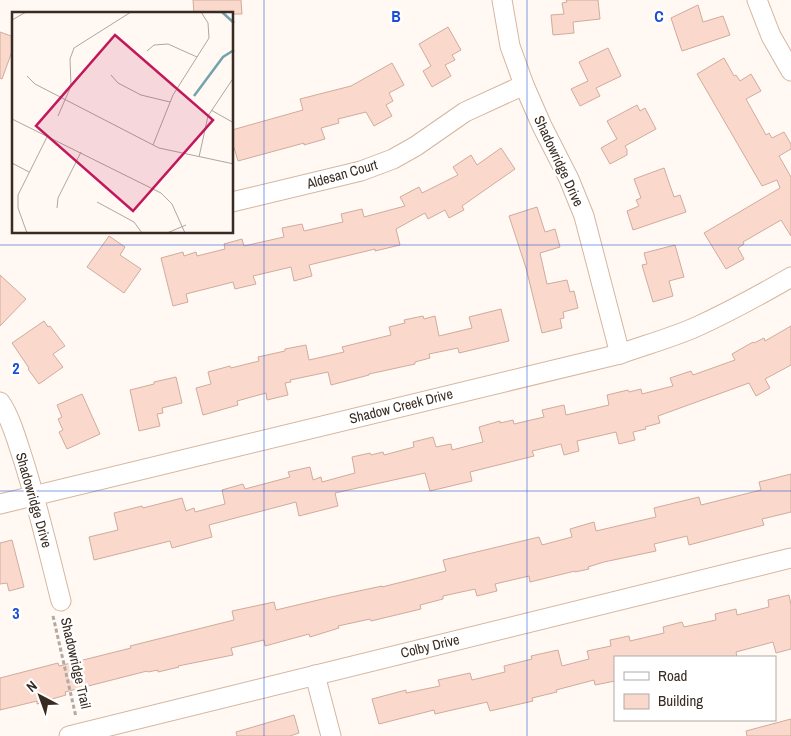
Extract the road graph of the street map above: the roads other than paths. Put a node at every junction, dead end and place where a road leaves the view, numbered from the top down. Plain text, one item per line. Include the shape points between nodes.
1 (502, 0) edge
2 (757, 0) edge
3 (791, 71) edge
4 (524, 85) junction
5 (234, 202) edge
6 (791, 277) edge
7 (620, 354) junction
8 (0, 402) edge
9 (34, 495) junction
10 (0, 504) edge
11 (791, 558) edge
12 (61, 601) road end
13 (315, 674) junction
14 (84, 734) edge
15 (331, 736) edge

1 - 4 street, Shadowridge Drive via 510,46
2 - 3 street
4 - 5 street, Aldesan Court via 465,112 392,159 361,171
4 - 7 street, Shadowridge Drive via 584,216
6 - 7 street, Shadow Creek Drive via 694,327
7 - 9 street, Shadow Creek Drive
8 - 9 street, Shadowridge Drive via 20,449
9 - 10 street, Shadow Creek Drive
9 - 12 street, Shadowridge Drive
11 - 13 street, Colby Drive
13 - 14 street, Colby Drive
13 - 15 street

